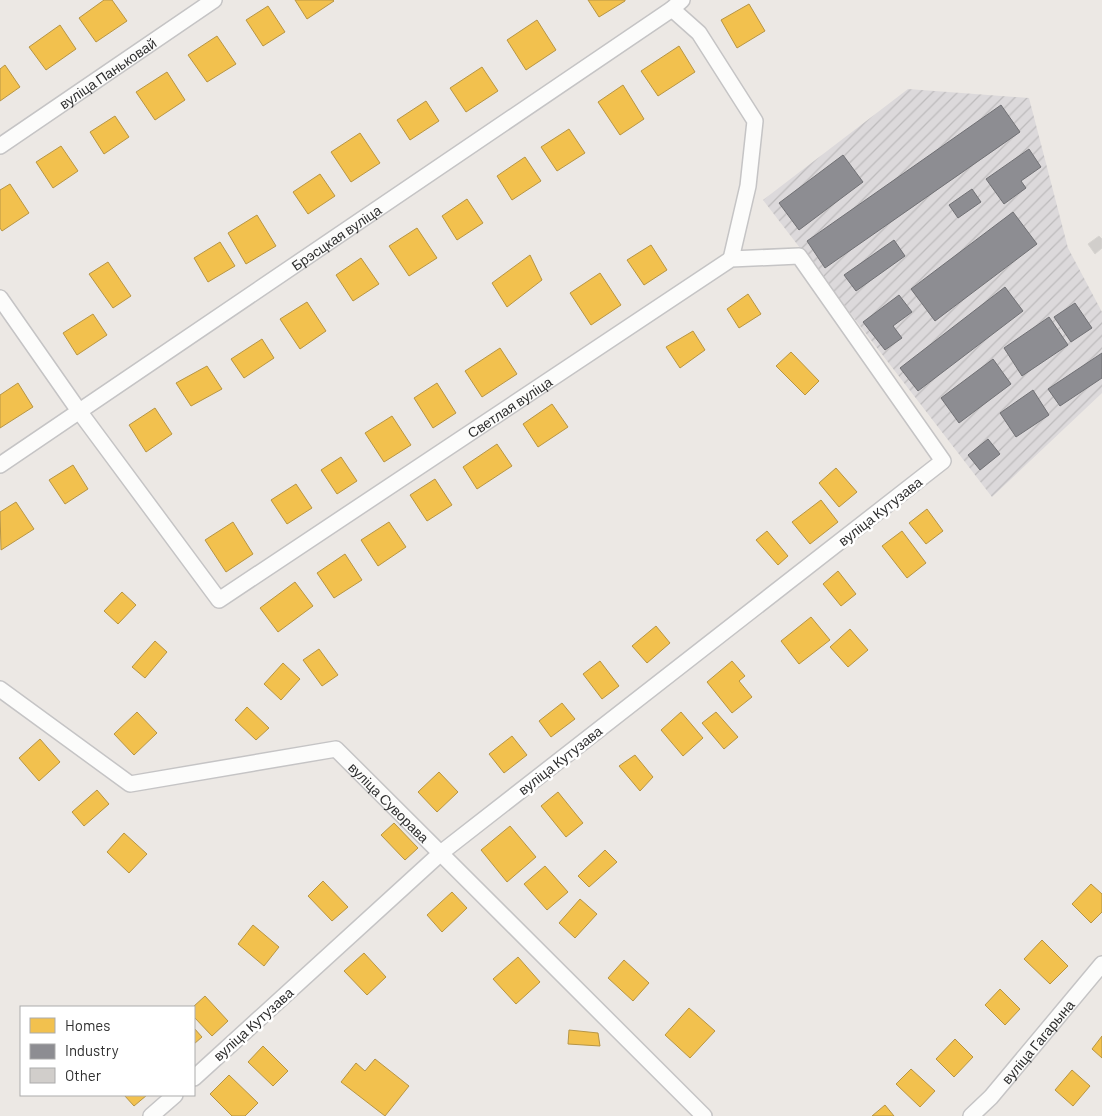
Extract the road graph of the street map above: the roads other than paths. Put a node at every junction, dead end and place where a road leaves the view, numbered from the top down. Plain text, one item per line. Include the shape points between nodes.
1 (214, 0) edge
2 (677, 5) edge
3 (0, 146) edge
4 (731, 259) junction
5 (0, 298) edge
6 (79, 411) junction
7 (0, 465) edge
8 (0, 689) edge
9 (442, 852) junction
10 (1102, 964) edge
11 (195, 1077) edge
12 (174, 1096) edge
13 (151, 1116) edge
14 (704, 1116) edge
15 (971, 1116) edge

1 - 3 street, вуліца Паньковай
2 - 4 street via 699,33 754,121 748,186
2 - 6 street, Брэсцкая вуліца
4 - 6 street, Светлая вуліца via 219,600
4 - 9 street, вуліца Кутузава via 799,256 943,461
5 - 6 street
6 - 7 street, Брэсцкая вуліца
8 - 9 street, вуліца Суворава via 130,784 336,749
9 - 11 street, вуліца Кутузава
9 - 14 street, вуліца Суворава
10 - 15 street, вуліца Гагарына via 991,1097
12 - 13 street

